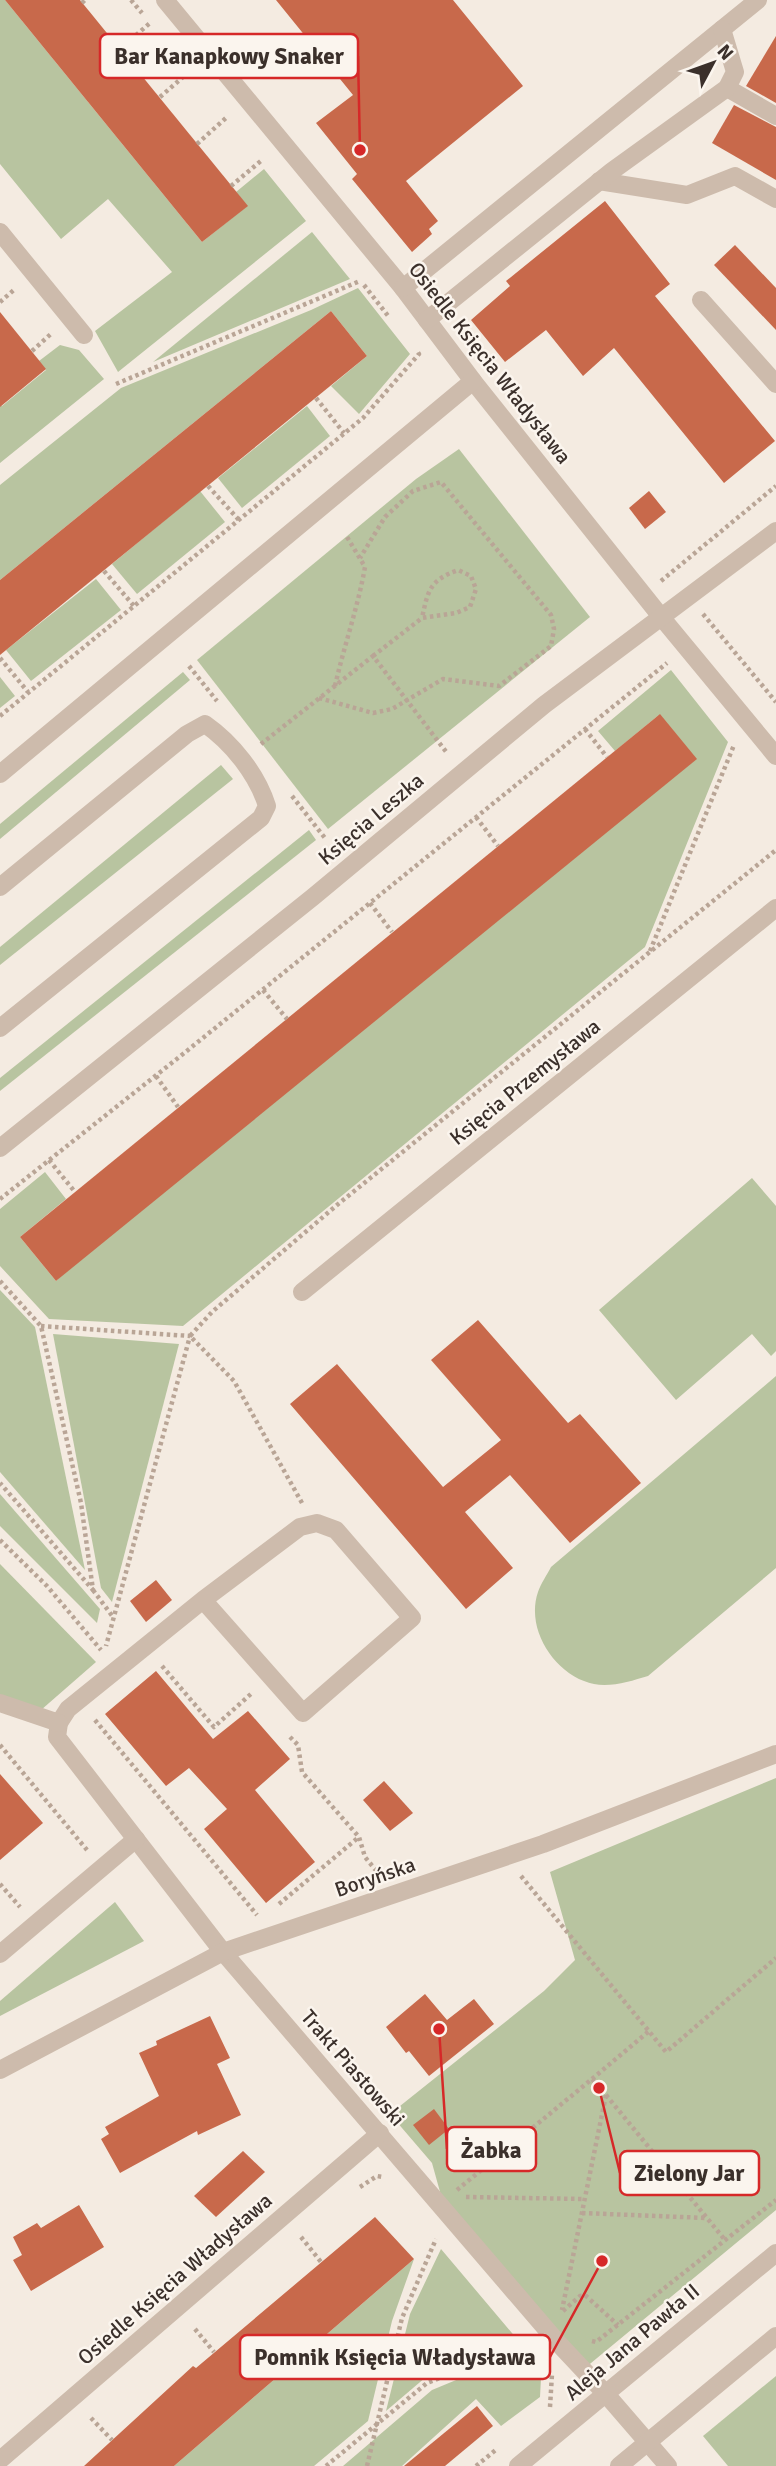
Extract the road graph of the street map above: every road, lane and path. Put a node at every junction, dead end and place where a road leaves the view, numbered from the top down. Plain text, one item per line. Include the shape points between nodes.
1 (131, 0) edge
2 (165, 0) edge
3 (758, 0) edge
4 (150, 23) junction
5 (722, 29) junction
6 (158, 32) dead end
7 (120, 49) dead end
8 (182, 61) dead end
9 (190, 71) junction
10 (197, 80) dead end
11 (727, 88) junction
12 (160, 97) dead end
13 (219, 108) dead end
14 (776, 116) edge
15 (227, 117) junction
16 (235, 128) dead end
17 (197, 144) dead end
18 (253, 149) dead end
19 (262, 160) junction
20 (271, 170) dead end
21 (599, 181) junction
22 (232, 186) dead end
23 (776, 199) edge
24 (0, 232) edge
25 (352, 271) dead end
26 (360, 281) junction
27 (21, 284) dead end
28 (403, 288) junction
29 (701, 300) dead end
30 (0, 302) edge
31 (428, 320) junction
32 (394, 323) dead end
33 (58, 328) dead end
34 (84, 335) dead end
35 (411, 344) dead end
36 (32, 351) dead end
37 (473, 381) junction
38 (116, 384) dead end
39 (776, 384) edge
40 (316, 398) dead end
41 (344, 433) junction
42 (208, 486) dead end
43 (776, 486) edge
44 (239, 520) junction
45 (776, 531) edge
46 (347, 537) dead end
47 (360, 558) junction
48 (104, 571) dead end
49 (652, 588) dead end
50 (134, 606) junction
51 (702, 614) dead end
52 (422, 618) junction
53 (662, 618) junction
54 (373, 656) junction
55 (0, 658) edge
56 (675, 661) dead end
57 (334, 686) junction
58 (29, 692) junction
59 (319, 698) junction
60 (407, 701) junction
61 (776, 702) edge
62 (0, 716) edge
63 (585, 729) junction
64 (737, 738) dead end
65 (255, 749) dead end
66 (776, 756) edge
67 (607, 757) dead end
68 (452, 760) dead end
69 (0, 774) edge
70 (476, 817) junction
71 (498, 846) dead end
72 (776, 850) edge
73 (0, 887) edge
74 (370, 903) junction
75 (776, 908) edge
76 (393, 932) dead end
77 (650, 952) junction
78 (263, 990) junction
79 (287, 1018) dead end
80 (0, 1028) edge
81 (156, 1076) junction
82 (178, 1107) dead end
83 (0, 1148) edge
84 (49, 1160) junction
85 (75, 1192) dead end
86 (0, 1199) edge
87 (0, 1282) edge
88 (302, 1292) dead end
89 (41, 1326) junction
90 (190, 1336) junction
91 (0, 1483) edge
92 (302, 1504) dead end
93 (0, 1539) edge
94 (93, 1590) junction
95 (203, 1600) junction
96 (114, 1617) junction
97 (155, 1657) dead end
98 (252, 1693) dead end
99 (0, 1703) edge
100 (89, 1712) dead end
101 (58, 1730) junction
102 (289, 1735) dead end
103 (0, 1745) edge
104 (776, 1754) edge
105 (359, 1837) junction
106 (136, 1839) junction
107 (91, 1854) dead end
108 (505, 1857) junction
109 (0, 1884) edge
110 (397, 1894) junction
111 (23, 1911) dead end
112 (271, 1911) dead end
113 (261, 1920) dead end
114 (223, 1952) junction
115 (0, 1954) edge
116 (776, 1958) edge
117 (649, 2031) junction
118 (0, 2070) edge
119 (592, 2079) junction
120 (606, 2095) junction
121 (380, 2133) junction
122 (391, 2179) dead end
123 (352, 2194) dead end
124 (584, 2199) junction
125 (776, 2200) edge
126 (582, 2213) junction
127 (707, 2218) junction
128 (312, 2229) dead end
129 (302, 2237) junction
130 (725, 2240) junction
131 (291, 2246) dead end
132 (447, 2246) dead end
133 (776, 2253) edge
134 (321, 2262) dead end
135 (561, 2313) junction
136 (555, 2317) dead end
137 (567, 2320) dead end
138 (618, 2325) junction
139 (776, 2336) edge
140 (185, 2338) dead end
141 (582, 2339) dead end
142 (522, 2346) dead end
143 (214, 2352) dead end
144 (546, 2367) dead end
145 (605, 2393) junction
146 (102, 2409) dead end
147 (543, 2412) dead end
148 (91, 2418) junction
149 (376, 2425) junction
150 (82, 2426) dead end
151 (112, 2440) dead end
152 (506, 2442) dead end
153 (647, 2443) junction
154 (0, 2460) edge
155 (326, 2466) edge
156 (367, 2466) edge
157 (476, 2466) edge
158 (518, 2466) edge
159 (619, 2466) edge
160 (668, 2466) edge

1 - 4 path
2 - 28 street, Osiedle Księcia Władysława
3 - 5 street
4 - 6 path
4 - 7 path
5 - 11 street via 734,72
5 - 28 street
8 - 9 path
9 - 10 path
9 - 12 path
11 - 14 street
11 - 21 street
13 - 15 path
15 - 16 path
15 - 17 path
18 - 19 path
19 - 20 path
19 - 22 path
21 - 23 street via 687,195 735,176
21 - 31 street
24 - 34 street
25 - 26 path
26 - 32 path
26 - 38 path
27 - 30 path
28 - 31 street, Osiedle Księcia Władysława
29 - 39 street
31 - 37 street, Osiedle Księcia Władysława
33 - 36 path
35 - 41 path via 419,354
37 - 53 street, Osiedle Księcia Władysława
37 - 69 street
40 - 41 path
41 - 44 path
42 - 44 path
43 - 49 path
44 - 50 path
45 - 53 street, Księcia Leszka
46 - 47 path
47 - 57 path via 365,567 360,601
47 - 60 path via 385,517 413,491 441,482 551,615 551,646 499,686 443,679
48 - 50 path
50 - 58 path
51 - 61 path
52 - 52 path via 456,614 470,607 476,589 471,576 458,570 441,576 428,594
52 - 54 path
53 - 66 street, Osiedle Księcia Władysława
53 - 83 street, Księcia Leszka via 544,705
54 - 57 path
54 - 60 path
55 - 58 path
56 - 63 path via 665,663
57 - 59 path
58 - 62 path
59 - 60 path via 373,713
59 - 65 path
60 - 68 path
63 - 67 path
63 - 70 path
64 - 77 path
70 - 71 path
70 - 74 path
72 - 77 path
73 - 80 street via 205,724 222,736 262,791 267,806 261,818
74 - 76 path
74 - 78 path
75 - 88 street, Księcia Przemysława
77 - 90 path via 337,1205
78 - 79 path
78 - 81 path
81 - 82 path
81 - 84 path
84 - 85 path
84 - 86 path
87 - 89 path
89 - 90 path
89 - 94 path via 81,1503
90 - 92 path via 234,1381
90 - 96 path
91 - 94 path
93 - 96 path via 104,1654
94 - 96 path
95 - 95 street via 303,1713 412,1618 336,1530 317,1523 300,1527
95 - 101 street via 68,1709
97 - 98 path via 214,1727
99 - 101 street
100 - 113 path
101 - 106 street, Trakt Piastowski
102 - 105 path via 298,1745 302,1772
103 - 107 path
104 - 108 street, Boryńska
105 - 110 path via 365,1857
105 - 112 path
106 - 114 street, Trakt Piastowski
106 - 115 street
108 - 110 street, Boryńska
108 - 117 path
109 - 111 path
110 - 114 street, Boryńska
114 - 118 street, Boryńska
114 - 121 street, Trakt Piastowski
116 - 117 path via 666,2052
117 - 119 path
119 - 120 path
119 - 124 path via 455,2191 461,2197
120 - 124 path
120 - 127 path
121 - 145 street, Trakt Piastowski
121 - 154 street, Osiedle Księcia Władysława
122 - 123 path via 377,2176
124 - 126 path
125 - 130 path
126 - 127 path
126 - 135 path
127 - 130 path
128 - 129 path
129 - 131 path
129 - 134 path
130 - 138 path
132 - 149 path via 438,2235 407,2306
133 - 145 street, Aleja Jana Pawła II
135 - 136 path
135 - 137 path
135 - 138 path via 585,2295
138 - 141 path via 596,2342
139 - 153 street
140 - 143 path via 195,2329
142 - 149 path via 427,2383
144 - 147 path via 553,2376 551,2406
145 - 153 street, Trakt Piastowski
145 - 158 street, Aleja Jana Pawła II
146 - 148 path
148 - 150 path
148 - 151 path
149 - 155 path
149 - 156 path
152 - 157 path
153 - 159 street
153 - 160 street, Trakt Piastowski

